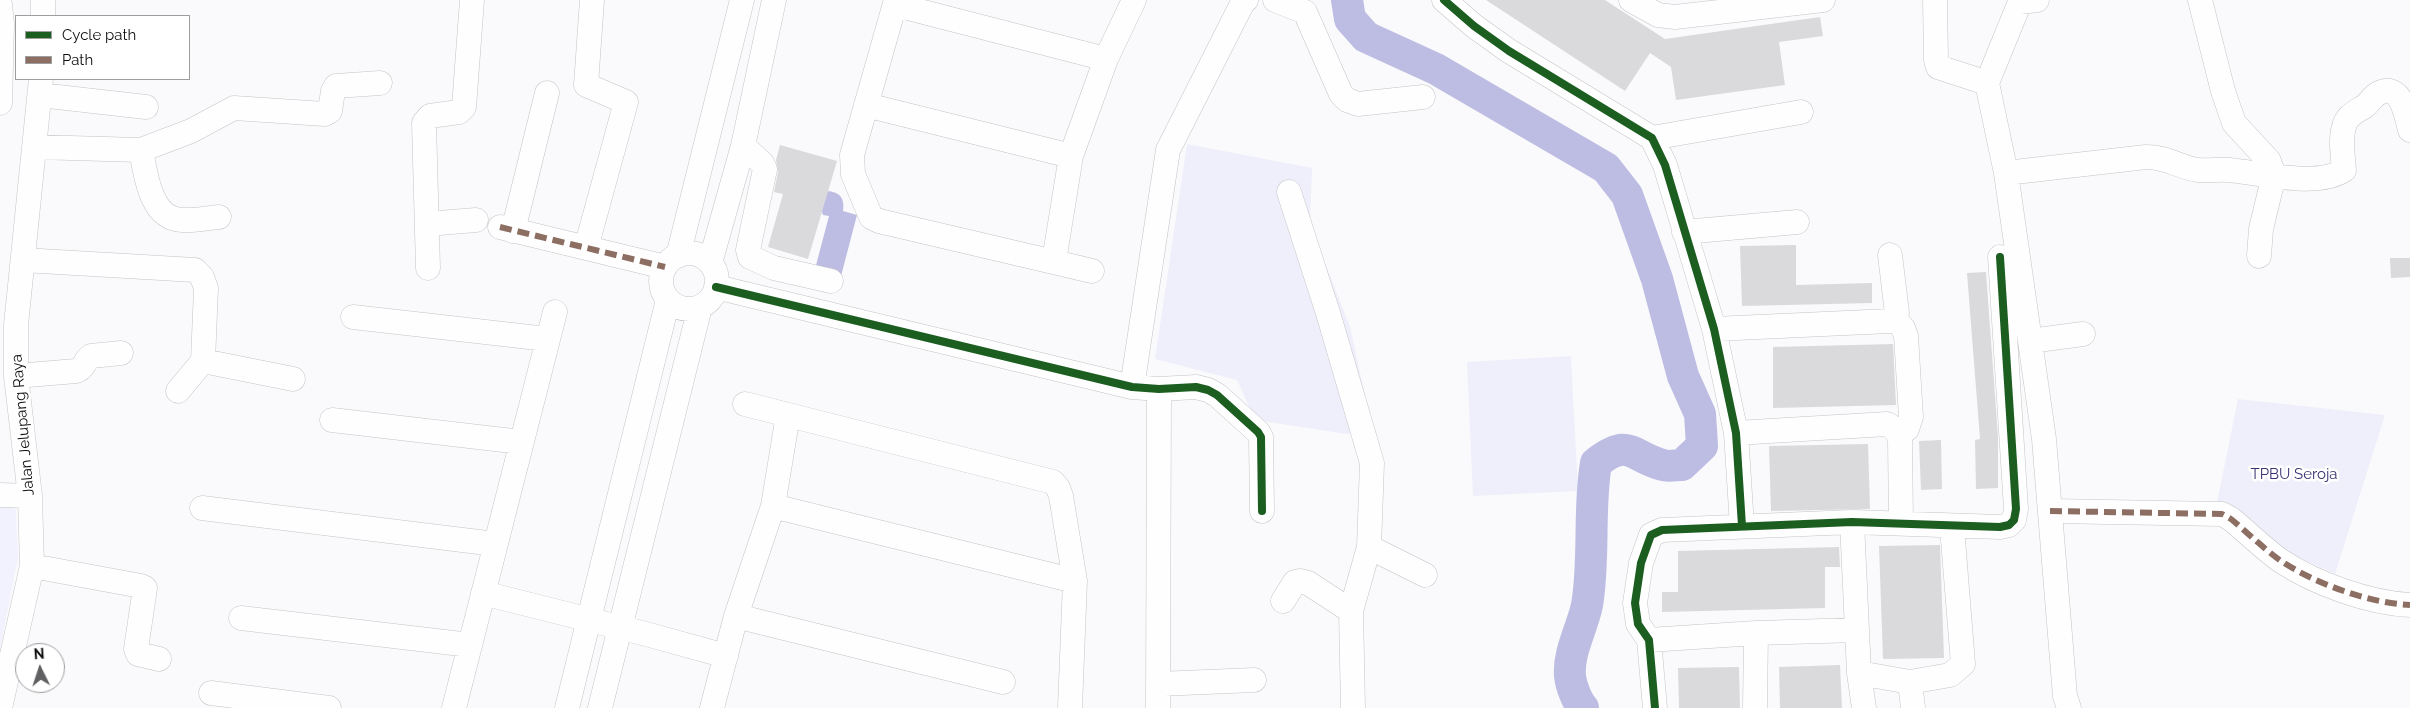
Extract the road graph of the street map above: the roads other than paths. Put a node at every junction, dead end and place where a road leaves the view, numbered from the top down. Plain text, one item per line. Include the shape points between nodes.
1 (43, 0) edge
2 (472, 0) edge
3 (592, 0) edge
4 (742, 0) edge
5 (774, 0) edge
6 (1134, 0) edge
7 (1246, 0) edge
8 (1275, 0) edge
9 (1444, 0) edge
10 (1631, 0) edge
11 (1823, 0) edge
12 (1935, 0) edge
13 (2200, 0) edge
14 (2026, 1) edge
15 (896, 2) edge
16 (0, 4) edge
17 (1307, 6) edge
18 (43, 15) edge
19 (1106, 59) junction
20 (380, 83) dead end
21 (1987, 83) junction
22 (40, 87) edge
23 (547, 93) dead end
24 (0, 96) edge
25 (1423, 97) dead end
26 (866, 105) junction
27 (146, 107) dead end
28 (1802, 112) dead end
29 (2410, 130) edge
30 (1652, 138) junction
31 (742, 146) junction
32 (35, 147) junction
33 (141, 150) junction
34 (1071, 156) junction
35 (2006, 173) junction
36 (2274, 174) junction
37 (1289, 192) dead end
38 (219, 217) dead end
39 (476, 220) dead end
40 (1797, 222) dead end
41 (427, 224) junction
42 (1684, 232) junction
43 (586, 248) junction
44 (1890, 255) dead end
45 (2259, 256) dead end
46 (2000, 258) dead end
47 (23, 260) junction
48 (672, 261) junction
49 (1054, 261) junction
50 (710, 263) junction
51 (428, 268) dead end
52 (1092, 270) dead end
53 (831, 282) dead end
54 (716, 287) junction
55 (668, 300) junction
56 (700, 307) junction
57 (556, 312) dead end
58 (354, 317) dead end
59 (1894, 318) junction
60 (1714, 329) junction
61 (2083, 334) dead end
62 (547, 339) junction
63 (2030, 341) junction
64 (121, 353) dead end
65 (203, 361) junction
66 (16, 376) junction
67 (293, 379) dead end
68 (1132, 387) junction
69 (1158, 389) junction
70 (178, 391) dead end
71 (745, 404) dead end
72 (788, 415) junction
73 (332, 420) dead end
74 (1736, 433) junction
75 (1899, 435) junction
76 (521, 442) junction
77 (0, 495) edge
78 (30, 496) junction
79 (773, 506) junction
80 (202, 508) dead end
81 (1262, 511) dead end
82 (2050, 511) junction
83 (1852, 522) junction
84 (1901, 523) junction
85 (1742, 526) junction
86 (1952, 526) junction
87 (496, 544) junction
88 (1369, 547) junction
89 (32, 566) junction
90 (1425, 575) dead end
91 (1075, 580) junction
92 (481, 601) junction
93 (1283, 602) dead end
94 (2410, 605) edge
95 (1351, 611) junction
96 (736, 616) junction
97 (241, 618) dead end
98 (588, 628) junction
99 (1857, 630) junction
100 (1756, 632) junction
101 (618, 635) junction
102 (1648, 640) junction
103 (470, 645) junction
104 (159, 659) dead end
105 (724, 663) junction
106 (1859, 673) junction
107 (1254, 680) dead end
108 (1003, 682) dead end
109 (1910, 682) junction
110 (1158, 684) junction
111 (210, 693) dead end
112 (0, 708) edge
113 (329, 708) edge
114 (454, 708) edge
115 (567, 708) edge
116 (600, 708) edge
117 (712, 708) edge
118 (1070, 708) edge
119 (1158, 708) edge
120 (1353, 708) edge
121 (1655, 708) edge
122 (1755, 708) edge
123 (1864, 708) edge
124 (1913, 708) edge
125 (2069, 708) edge

1 - 18 street
2 - 41 street via 464,107 459,112 430,116 424,123
3 - 43 street via 586,86 626,102
4 - 48 street
5 - 31 street
6 - 19 street
7 - 68 street via 1168,150
8 - 17 street
9 - 30 street via 1509,51
10 - 11 street via 1658,15 1674,17
12 - 21 street via 1938,67
13 - 36 street via 2234,123 2269,161
14 - 21 street
15 - 19 street
15 - 26 street
16 - 24 street
17 - 25 street via 1341,94 1347,100 1358,104
19 - 34 street
20 - 33 street via 336,86 330,111 325,114 234,108 191,131
21 - 35 street
22 - 27 street
22 - 32 street, Jalan Jelupang Raya
23 - 43 street via 507,229
26 - 34 street
26 - 49 street via 851,163 871,217
28 - 30 street
29 - 36 street via 2402,101 2391,91 2385,91 2347,119 2343,128 2344,170 2312,178
30 - 42 street via 1665,165
31 - 50 street
31 - 53 street via 765,169 748,250 750,258 774,268
32 - 33 street
32 - 47 street, Jalan Jelupang Raya
33 - 38 street via 153,197 161,209 172,218 186,220
34 - 49 street
35 - 36 street via 2163,157 2198,170
35 - 63 street
36 - 45 street
37 - 88 street via 1372,463
39 - 41 street
40 - 42 street
41 - 51 street
42 - 60 street
43 - 48 street
44 - 59 street via 1897,313
46 - 86 street via 2015,516 2009,525 2000,527
47 - 65 street via 195,270 206,288
47 - 66 street, Jalan Jelupang Raya via 16,324
48 - 50 street via 696,254
48 - 55 street via 662,284
49 - 52 street
50 - 54 street via 715,270
54 - 56 street via 713,295
54 - 68 street
55 - 56 street via 683,308
55 - 98 street
56 - 101 street
57 - 62 street
58 - 62 street
59 - 60 street via 1890,321
59 - 75 street via 1906,336 1911,417 1908,429
60 - 74 street
61 - 63 street
62 - 76 street
63 - 82 street
64 - 66 street via 91,356 76,371
65 - 67 street
65 - 70 street
66 - 78 street, Jalan Jelupang Raya
68 - 69 street
69 - 81 street via 1208,390 1258,432 1261,441
69 - 110 street
71 - 72 street
72 - 79 street
72 - 91 street via 1053,482 1061,496
73 - 76 street
74 - 75 street via 1887,424
74 - 85 street
75 - 84 street
76 - 87 street
77 - 78 street
78 - 89 street, Jalan Jelupang Raya
79 - 91 street
79 - 96 street
80 - 87 street
82 - 94 street via 2222,514 2281,561 2323,584 2388,604
82 - 125 street via 2065,696
83 - 84 street
83 - 85 street
83 - 99 street
84 - 86 street
85 - 102 street via 1662,530 1651,535 1641,563 1635,603 1638,624
86 - 109 street via 1963,664 1950,675
87 - 92 street
88 - 90 street
88 - 95 street
89 - 104 street via 145,588 136,649 138,654
89 - 112 street, Jalan Jelupang Raya
91 - 118 street
92 - 98 street
92 - 103 street
93 - 95 street via 1295,582 1300,581
95 - 120 street
96 - 105 street
96 - 108 street
97 - 103 street
98 - 101 street
98 - 115 street
99 - 100 street
99 - 106 street
100 - 102 street
100 - 122 street
101 - 105 street
101 - 116 street
102 - 121 street
103 - 114 street
105 - 117 street
106 - 109 street
106 - 123 street
107 - 110 street
109 - 124 street
110 - 119 street
111 - 113 street

